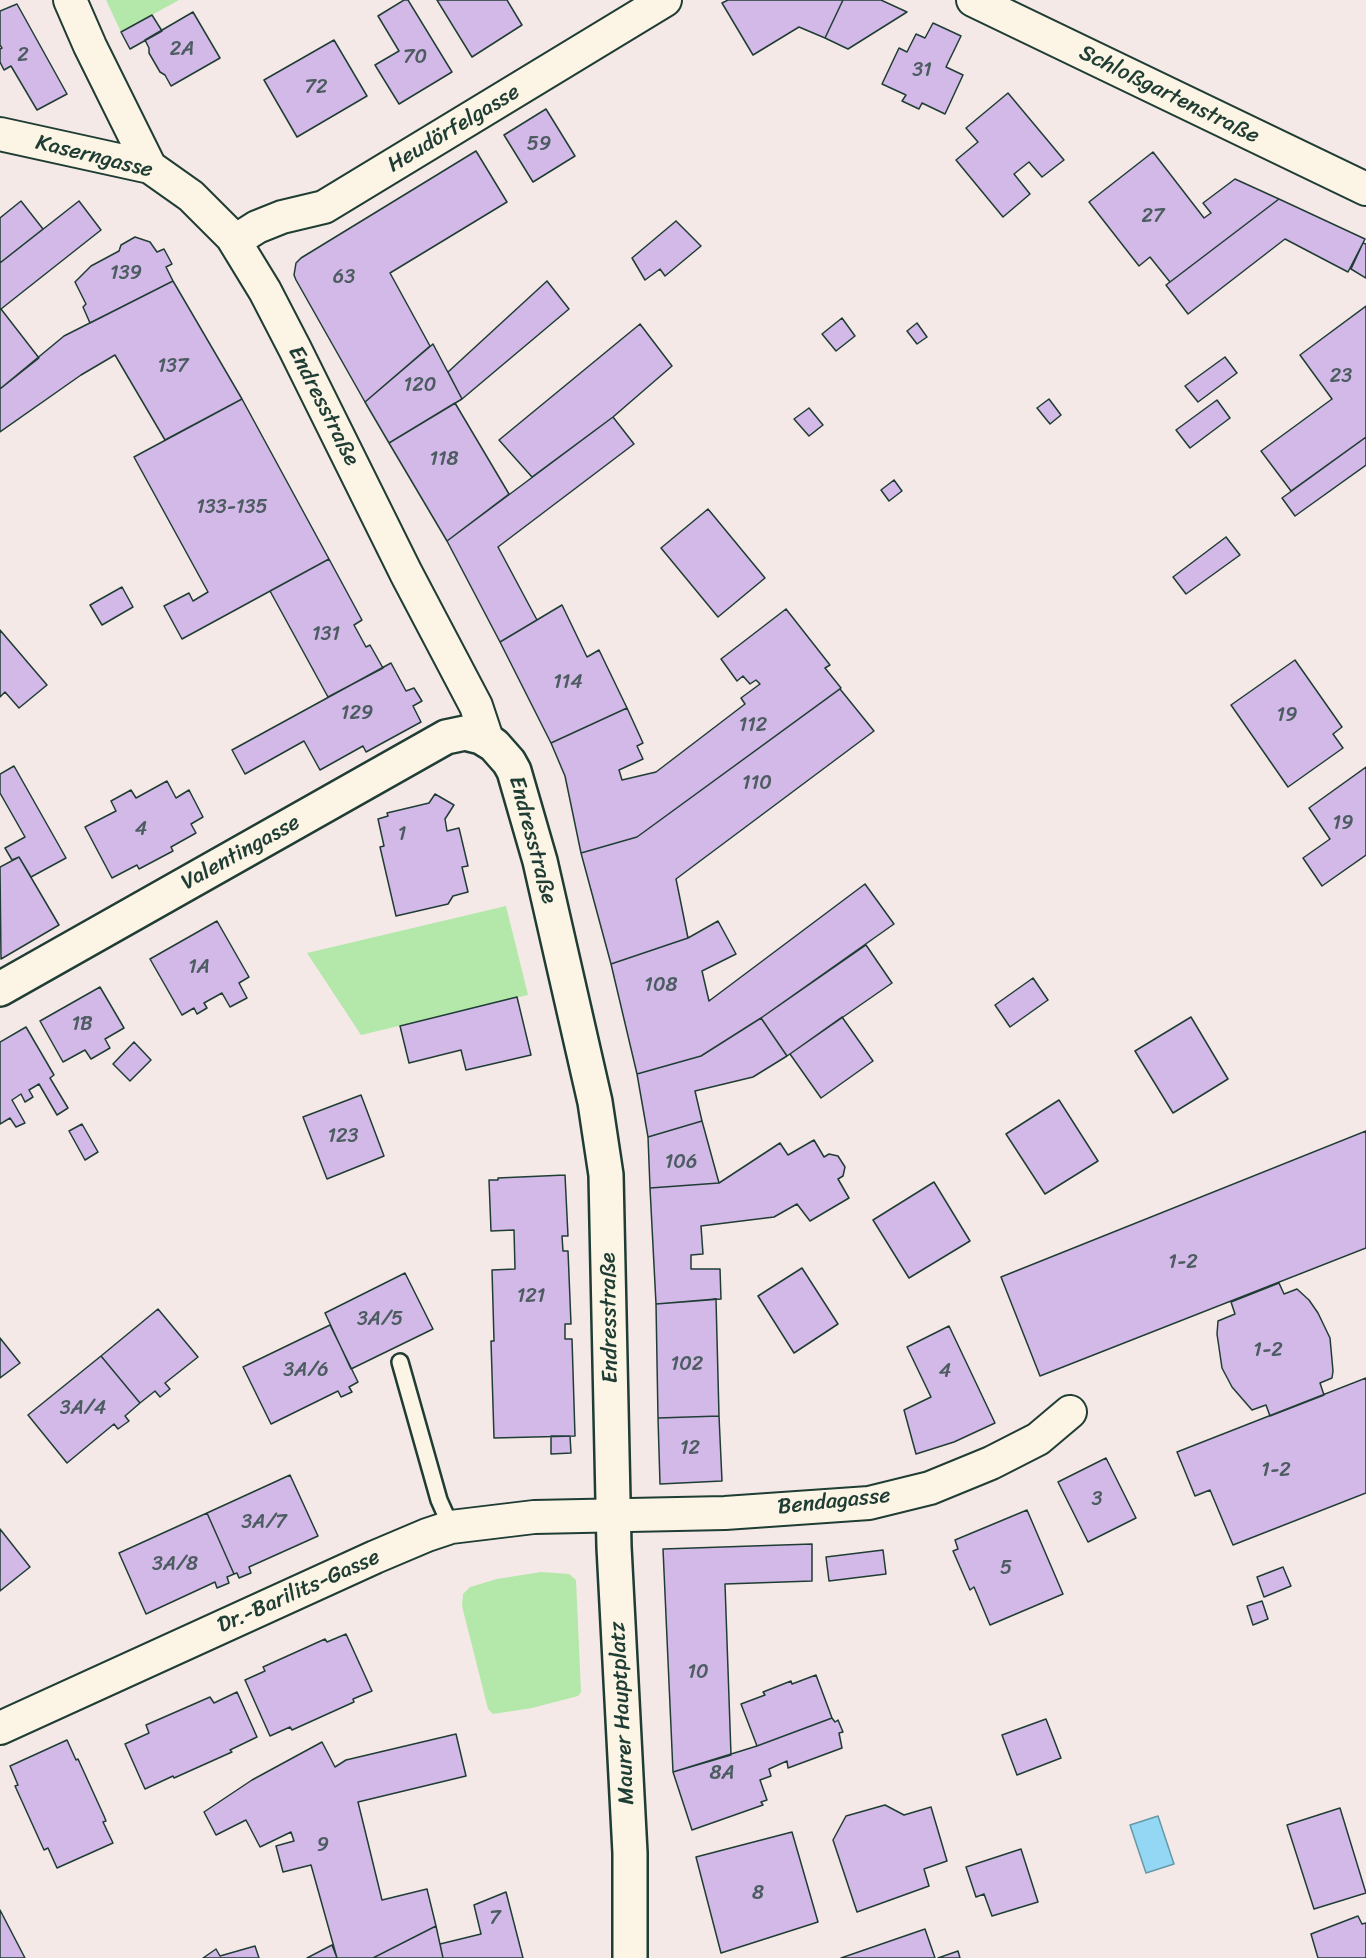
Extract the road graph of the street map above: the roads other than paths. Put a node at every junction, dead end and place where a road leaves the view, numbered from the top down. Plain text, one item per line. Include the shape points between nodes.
1 (70, 0) edge
2 (665, 0) edge
3 (973, 0) edge
4 (0, 134) edge
5 (150, 167) junction
6 (1366, 189) edge
7 (235, 241) junction
8 (486, 740) junction
9 (0, 989) edge
10 (400, 1362) dead end
11 (1070, 1412) dead end
12 (612, 1469) joint
13 (614, 1516) junction
14 (439, 1531) junction
15 (0, 1728) edge
16 (630, 1958) edge

1 - 5 street
2 - 7 street, Heudörfelgasse via 324,207 282,217
3 - 6 street, Schloßgartenstraße
4 - 5 street, Kaserngasse
5 - 7 street, Kaserngasse via 197,201
7 - 8 street, Endresstraße via 295,348 476,705
8 - 9 main road, Valentingasse via 465,734 446,737
8 - 12 main road, Endresstraße via 502,753 514,771 540,861 595,1102 606,1175
10 - 14 lane via 439,1500
11 - 13 street, Bendagasse via 1038,1439 991,1463 930,1488 869,1503
12 - 13 main road, Maurer Hauptplatz
13 - 14 street, Dr.-Barilits-Gasse via 534,1517
13 - 16 main road, Maurer Hauptplatz via 630,1853
14 - 15 street, Dr.-Barilits-Gasse

